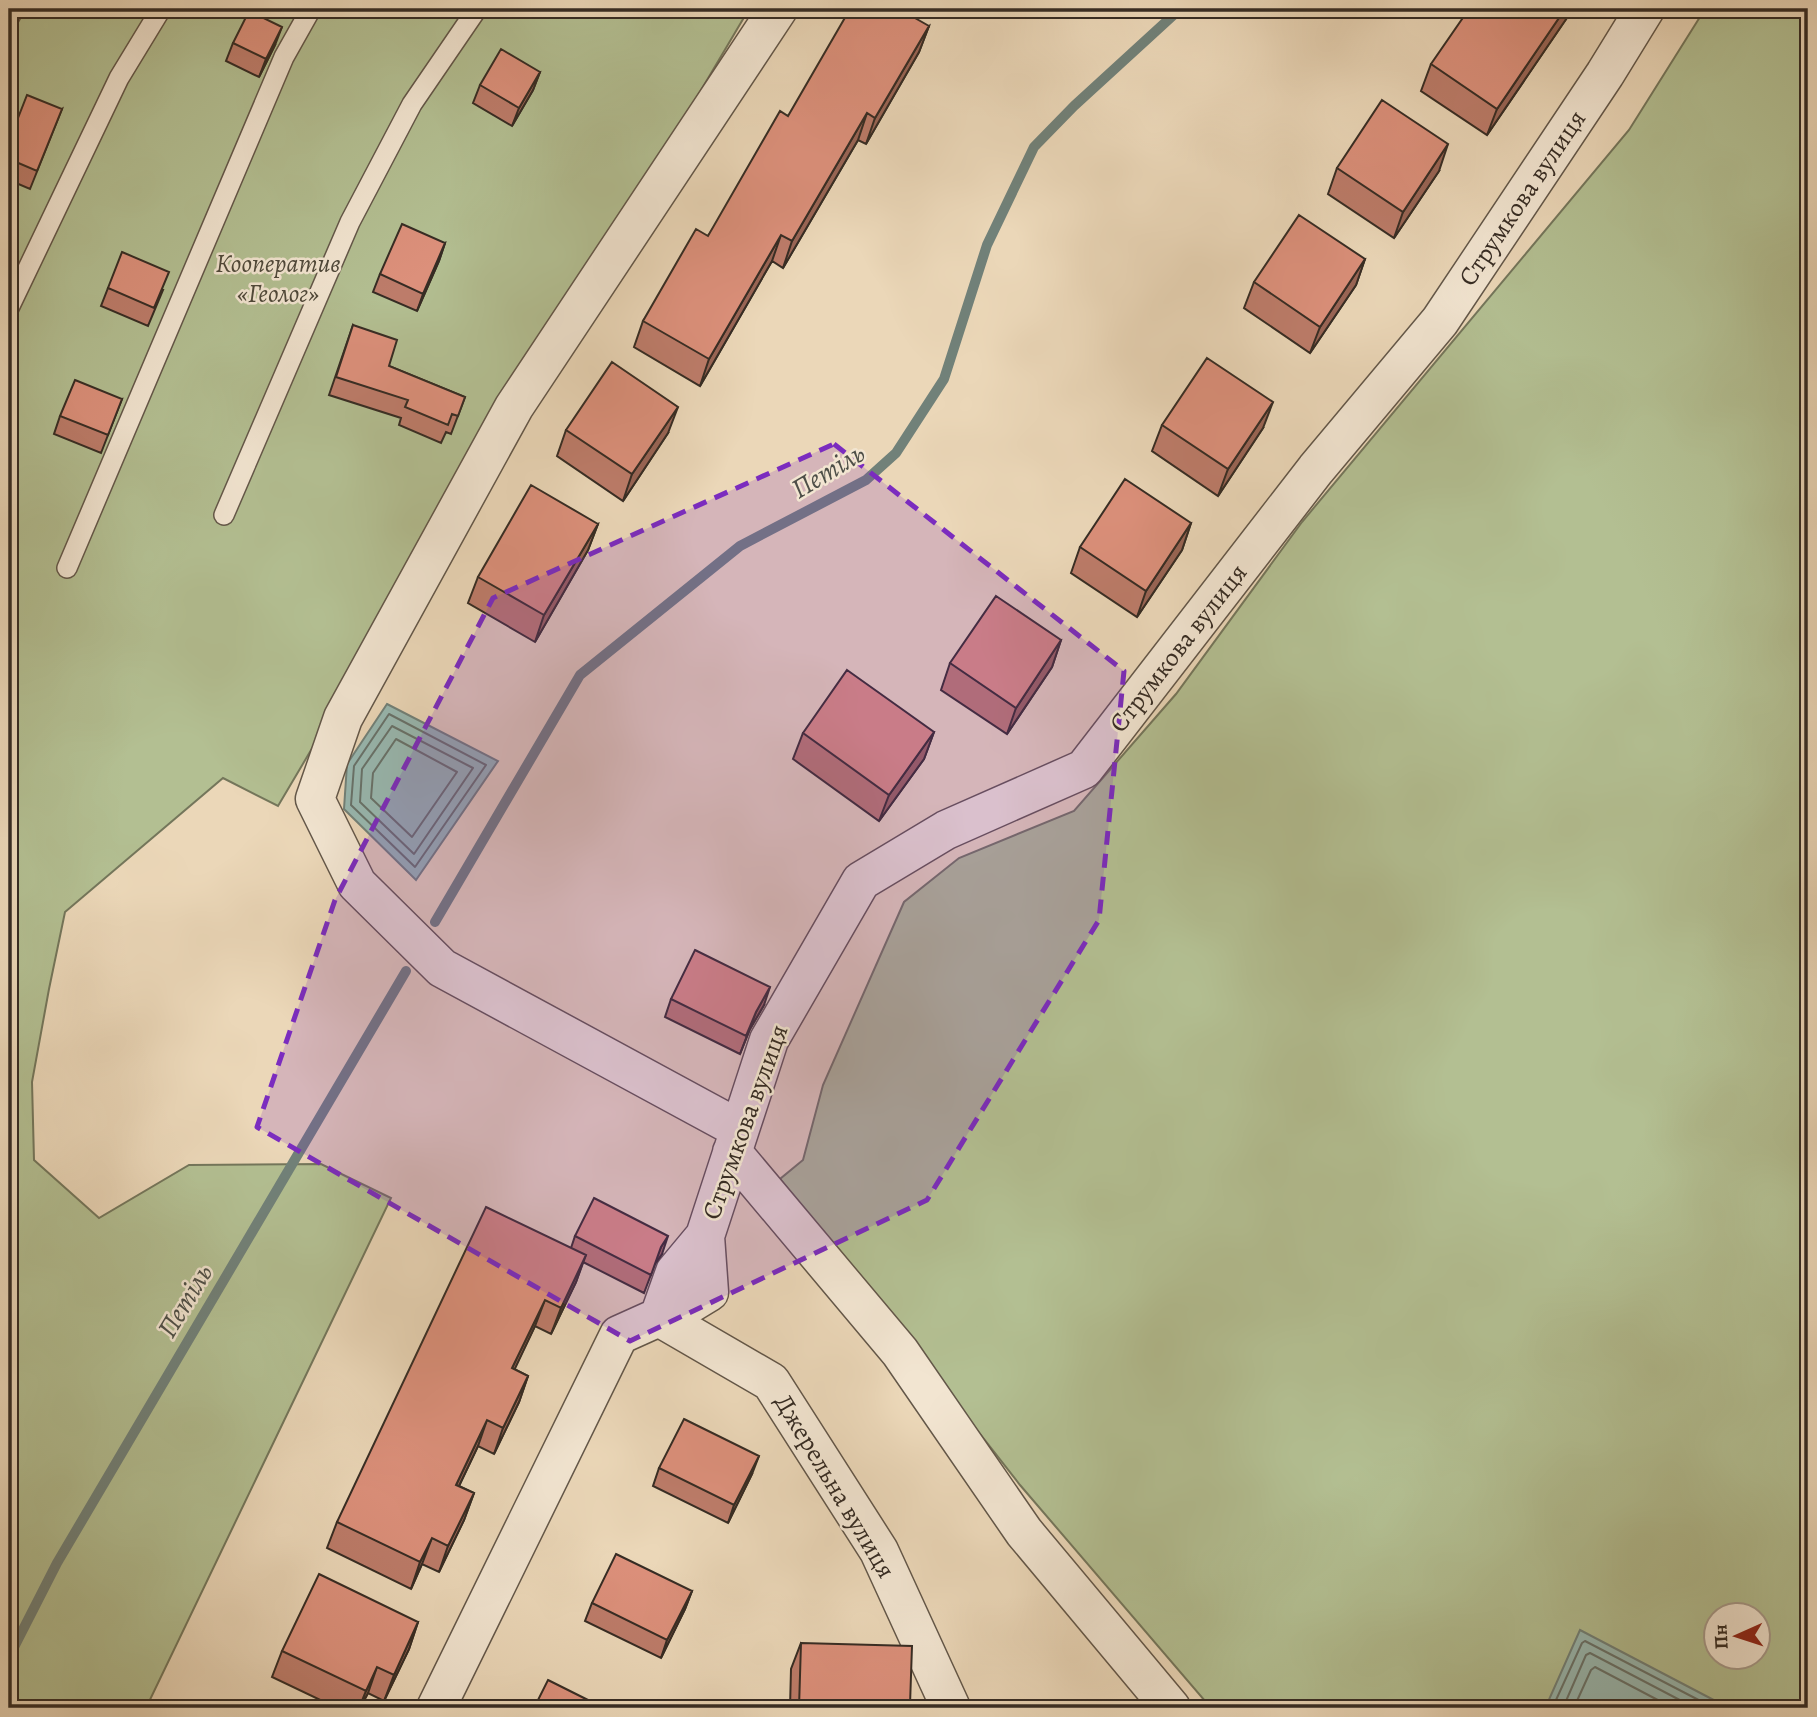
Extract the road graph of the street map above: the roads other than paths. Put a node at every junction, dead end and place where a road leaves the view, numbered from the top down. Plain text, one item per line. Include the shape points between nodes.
1 (14, 9) edge
2 (161, 9) edge
3 (311, 9) edge
4 (477, 9) edge
5 (778, 9) edge
6 (1645, 9) edge
7 (9, 19) edge
8 (9, 308) edge
9 (224, 515) dead end
10 (66, 568) dead end
11 (736, 1141) junction
12 (661, 1319) junction
13 (436, 1708) edge
14 (951, 1708) edge
15 (1171, 1708) edge

1 - 7 lane
2 - 8 lane via 119,78
3 - 10 lane via 284,57
4 - 9 lane via 412,104 350,222
5 - 11 street via 514,407 343,718 315,800 357,884 443,968
6 - 11 street, Струмкова вулиця via 1440,321 1316,469 1084,769 946,830 860,881 769,1040
11 - 12 street, Струмкова вулиця via 705,1236 675,1272
11 - 15 street via 900,1352 1024,1532
12 - 13 street via 620,1335
12 - 14 street, Джерельна вулиця via 771,1382 879,1551

